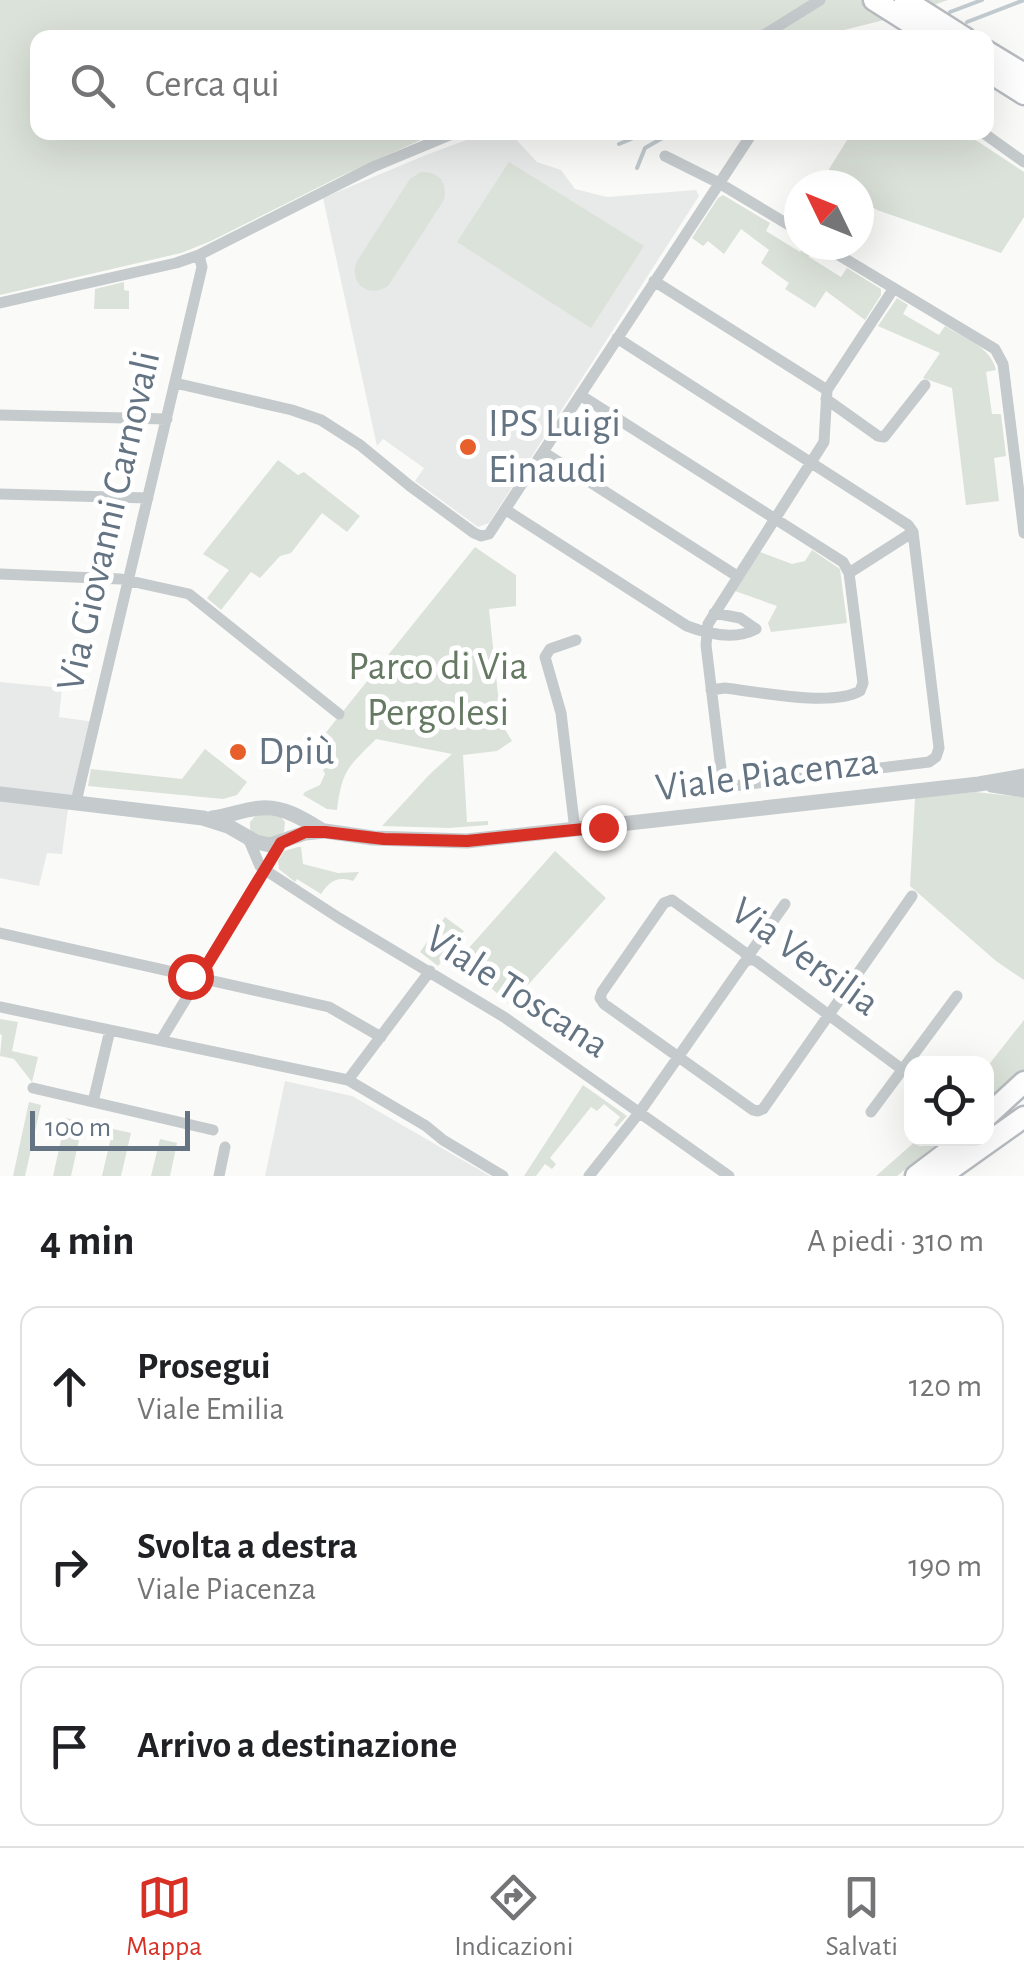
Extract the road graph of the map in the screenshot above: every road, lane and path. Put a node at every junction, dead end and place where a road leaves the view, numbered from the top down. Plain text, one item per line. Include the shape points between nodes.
1 (820, 0) edge
2 (874, 0) edge
3 (905, 0) edge
4 (772, 30) edge
5 (921, 30) edge
6 (952, 30) edge
7 (994, 55) edge
8 (1024, 74) edge
9 (994, 75) edge
10 (1024, 94) edge
11 (438, 140) edge
12 (747, 140) edge
13 (993, 140) edge
14 (665, 156) dead end
15 (1024, 162) edge
16 (719, 183) junction
17 (784, 222) edge
18 (199, 255) junction
19 (847, 260) edge
20 (654, 281) junction
21 (894, 288) junction
22 (0, 303) edge
23 (617, 338) junction
24 (175, 382) junction
25 (925, 385) dead end
26 (826, 395) junction
27 (580, 396) junction
28 (0, 415) edge
29 (167, 419) junction
30 (544, 452) junction
31 (1019, 456) edge
32 (812, 462) junction
33 (0, 494) edge
34 (148, 498) junction
35 (506, 510) junction
36 (775, 518) junction
37 (913, 532) junction
38 (1024, 533) edge
39 (849, 573) junction
40 (0, 574) edge
41 (737, 576) junction
42 (128, 580) junction
43 (714, 613) junction
44 (706, 632) junction
45 (576, 640) dead end
46 (711, 690) junction
47 (339, 714) dead end
48 (838, 773) junction
49 (1024, 776) edge
50 (806, 778) junction
51 (978, 784) junction
52 (1024, 790) edge
53 (0, 794) edge
54 (824, 801) junction
55 (76, 802) junction
56 (249, 810) junction
57 (284, 812) junction
58 (204, 818) junction
59 (575, 830) junction
60 (325, 832) junction
61 (248, 838) junction
62 (281, 843) junction
63 (265, 870) junction
64 (912, 896) dead end
65 (785, 904) dead end
66 (0, 933) edge
67 (750, 960) junction
68 (430, 971) junction
69 (199, 978) junction
70 (957, 996) dead end
71 (0, 1007) edge
72 (829, 1015) junction
73 (110, 1030) junction
74 (380, 1036) junction
75 (161, 1040) junction
76 (678, 1057) junction
77 (903, 1070) junction
78 (348, 1080) junction
79 (1024, 1082) edge
80 (32, 1088) dead end
81 (1024, 1096) edge
82 (93, 1102) junction
83 (871, 1112) dead end
84 (994, 1112) edge
85 (639, 1114) junction
86 (994, 1115) edge
87 (1024, 1117) edge
88 (1024, 1125) edge
89 (213, 1130) dead end
90 (994, 1133) edge
91 (994, 1136) edge
92 (970, 1146) edge
93 (972, 1146) edge
94 (225, 1147) dead end
95 (219, 1176) edge
96 (503, 1176) edge
97 (589, 1176) edge
98 (729, 1176) edge
99 (916, 1176) edge
100 (942, 1176) edge

1 - 4 street
2 - 5 highway
3 - 6 highway
7 - 8 highway
9 - 10 highway
11 - 18 street
12 - 16 street
13 - 15 street
14 - 16 street
16 - 17 street
16 - 20 street
18 - 22 street
18 - 24 street, Via Giovanni Carnovali via 202,268
19 - 21 street
20 - 23 street
20 - 26 street
21 - 26 street
21 - 31 street via 999,354
23 - 27 street
23 - 32 street
24 - 29 street, Via Giovanni Carnovali
24 - 35 street via 320,420 474,533 492,531
25 - 26 street via 884,437
26 - 32 street via 824,442
27 - 30 street
27 - 36 street
28 - 29 street
29 - 34 street, Via Giovanni Carnovali
30 - 35 street
30 - 41 street
31 - 38 street
32 - 36 street
32 - 37 street
33 - 34 street
34 - 42 street, Via Giovanni Carnovali
35 - 44 street
36 - 39 street via 843,562
36 - 41 street
37 - 39 street
37 - 48 street via 936,758
39 - 46 street via 860,691 825,699
40 - 42 street
41 - 43 street
42 - 47 street via 188,594
42 - 55 street, Via Giovanni Carnovali
43 - 44 street
43 - 44 street via 756,629 738,636
44 - 46 street
45 - 59 street via 545,657 561,714
46 - 50 street via 727,784
48 - 50 street
48 - 54 street
49 - 51 street, Viale Piacenza
50 - 54 street
51 - 52 street, Viale Piacenza
51 - 54 street, Viale Piacenza
53 - 55 street
54 - 59 street, Viale Piacenza
55 - 58 street
56 - 57 street
56 - 58 street
56 - 61 street
57 - 60 street, Viale Piacenza
57 - 62 street via 291,826
58 - 61 street
59 - 60 street, Viale Piacenza via 467,841
60 - 62 street, Viale Piacenza
61 - 62 street
61 - 63 street
62 - 63 street
63 - 68 street, Viale Toscana
63 - 69 street
64 - 72 street
65 - 67 street
66 - 69 street
67 - 72 street, Via Versilia
67 - 76 street
67 - 76 street, Via Versilia via 667,900 600,998
68 - 74 street
68 - 85 street, Viale Toscana
69 - 74 street via 329,1007
69 - 75 street
70 - 77 street
71 - 73 street
72 - 76 street via 758,1111
72 - 77 street, Via Versilia
73 - 75 street
73 - 82 street
74 - 78 street
75 - 78 street
76 - 85 street
77 - 83 street
78 - 96 street
79 - 84 highway
80 - 82 street
81 - 86 highway
82 - 89 street
85 - 97 street
85 - 98 street, Viale Toscana
87 - 90 highway
88 - 91 highway
92 - 99 highway
93 - 100 highway
94 - 95 street

